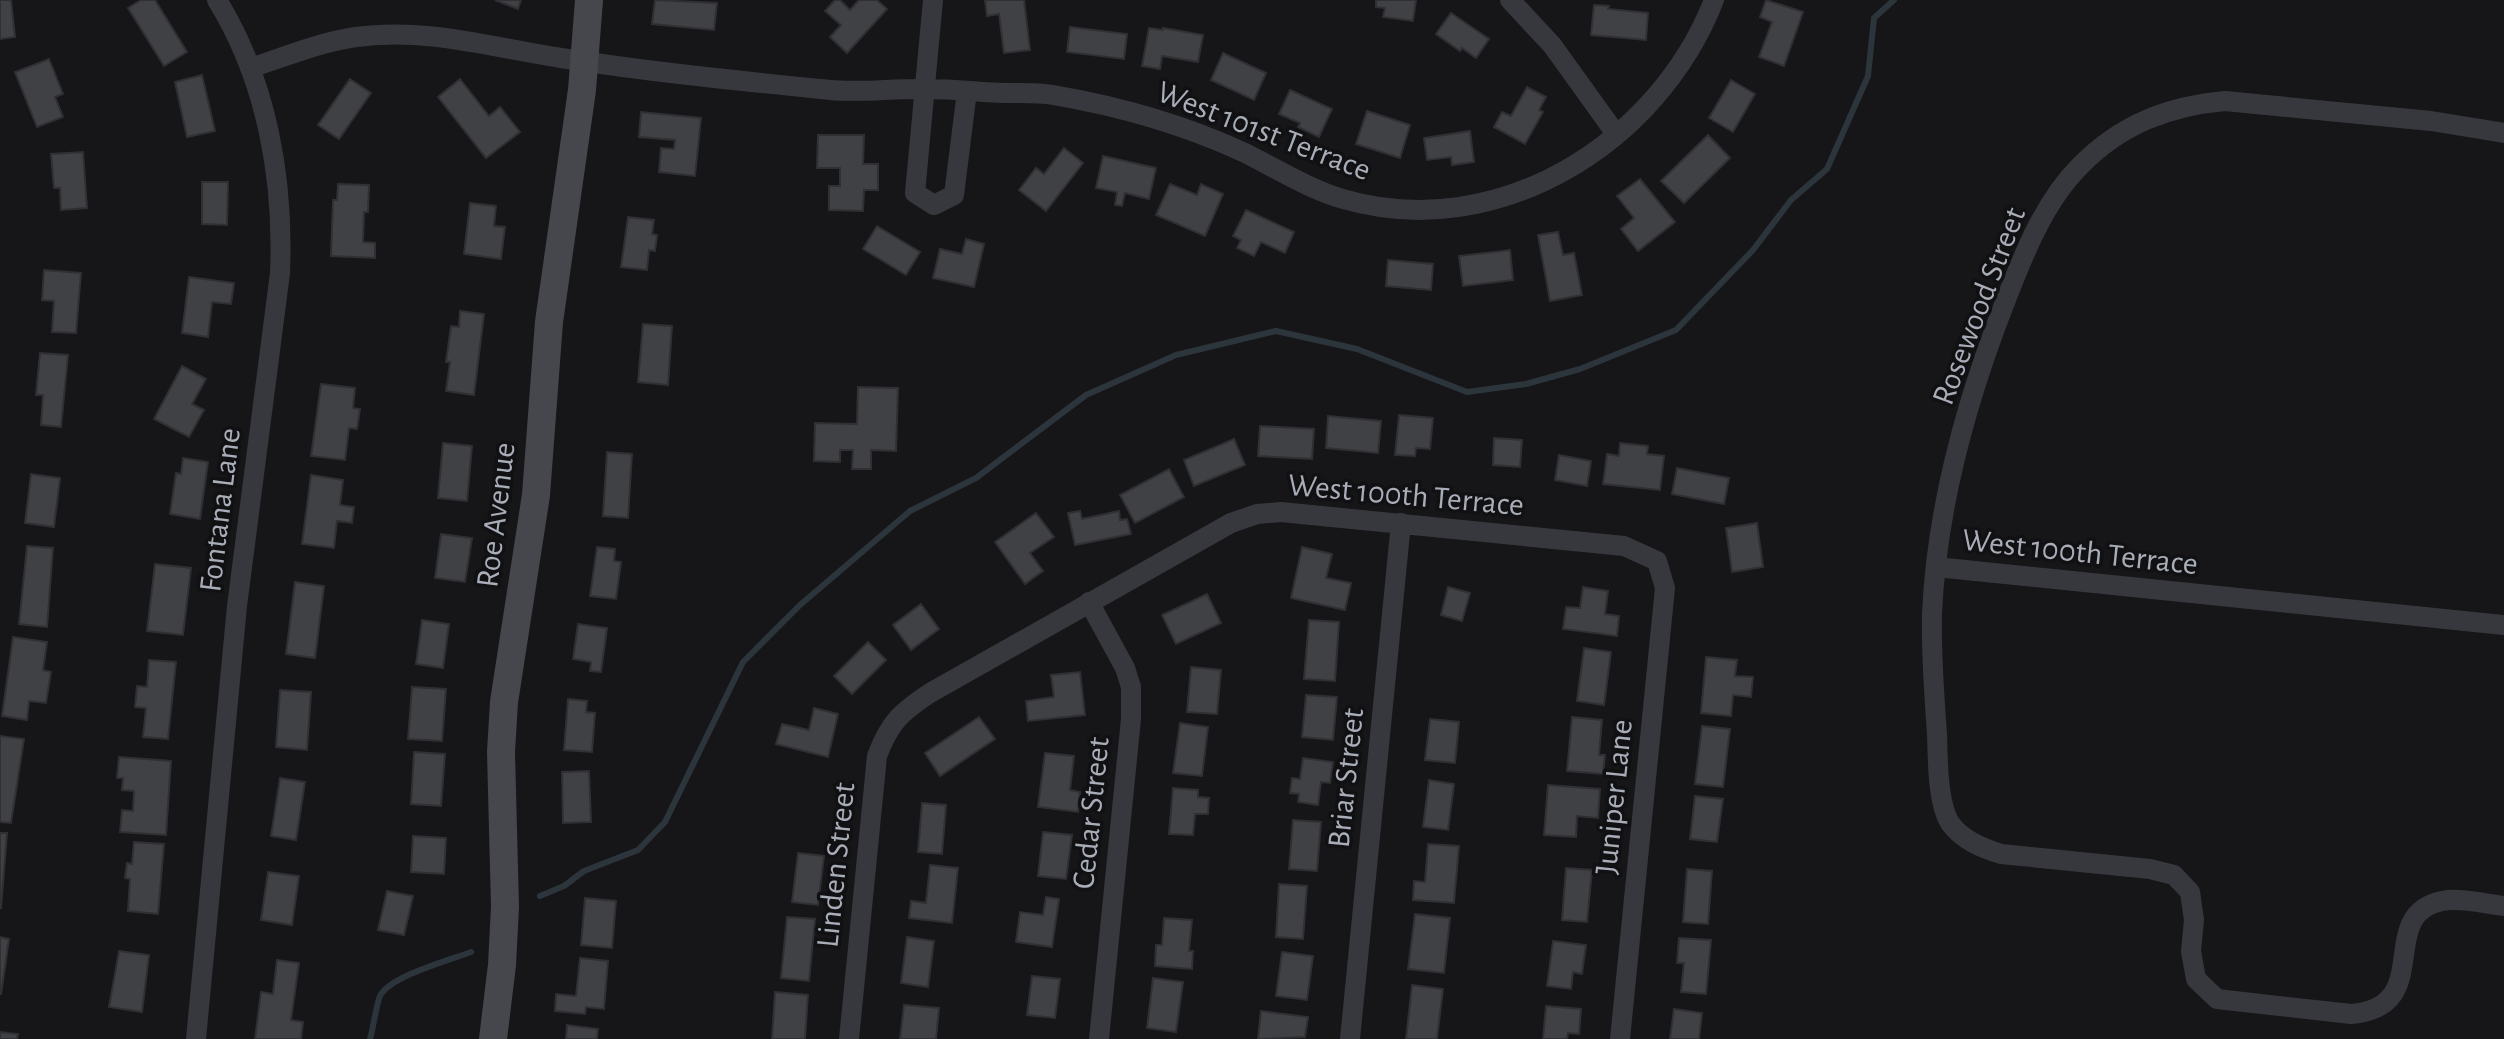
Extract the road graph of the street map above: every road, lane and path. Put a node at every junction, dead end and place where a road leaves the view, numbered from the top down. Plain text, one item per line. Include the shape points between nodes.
1 (217, 0) edge
2 (589, 0) edge
3 (933, 0) edge
4 (1510, 0) edge
5 (1714, 0) edge
6 (584, 62) junction
7 (250, 68) junction
8 (924, 89) junction
9 (967, 91) junction
10 (2504, 133) edge
11 (1616, 134) junction
12 (1401, 523) junction
13 (1657, 561) joint
14 (1936, 567) junction
15 (1089, 602) junction
16 (2504, 625) edge
17 (909, 707) joint
18 (2504, 906) edge
19 (196, 1039) edge
20 (493, 1039) edge
21 (849, 1039) edge
22 (1099, 1039) edge
23 (1350, 1039) edge
24 (1620, 1039) edge

1 - 7 street, Fontana Lane
2 - 6 main road, Roe Avenue
3 - 8 street
4 - 11 street via 1552,45
5 - 11 street via 1669,81
6 - 7 street, West 101st Terrace via 394,34 328,42
6 - 8 street, West 101st Terrace via 836,90
6 - 20 main road, Roe Avenue via 549,322 536,495 504,702 505,907
7 - 19 street, Fontana Lane via 276,168 280,273 237,606
8 - 9 street, West 101st Terrace
8 - 9 street via 915,193 934,205 954,195
9 - 11 street, West 101st Terrace via 1047,94 1107,105 1213,139 1341,199 1417,212 1504,199 1578,164
10 - 14 street, Rosewood Street via 2225,101 2165,111 2105,142 2054,198 1988,345 1954,462
12 - 13 street, West 100th Terrace via 1624,546
12 - 15 street, West 100th Terrace via 1257,514 1231,523
12 - 23 street, Briar Street
13 - 24 street, Juniper Lane via 1665,588
14 - 16 street, West 100th Terrace
14 - 18 street, West 100th Terrace via 1932,664 1942,802 1950,823 1977,847 2001,854 2174,875 2190,892 2196,979 2217,999 2373,1012 2392,999 2409,925 2422,908 2444,900
15 - 17 street, West 100th Terrace
15 - 22 street, Cedar Street via 1131,687
17 - 21 street, Linden Street via 885,735 877,756

